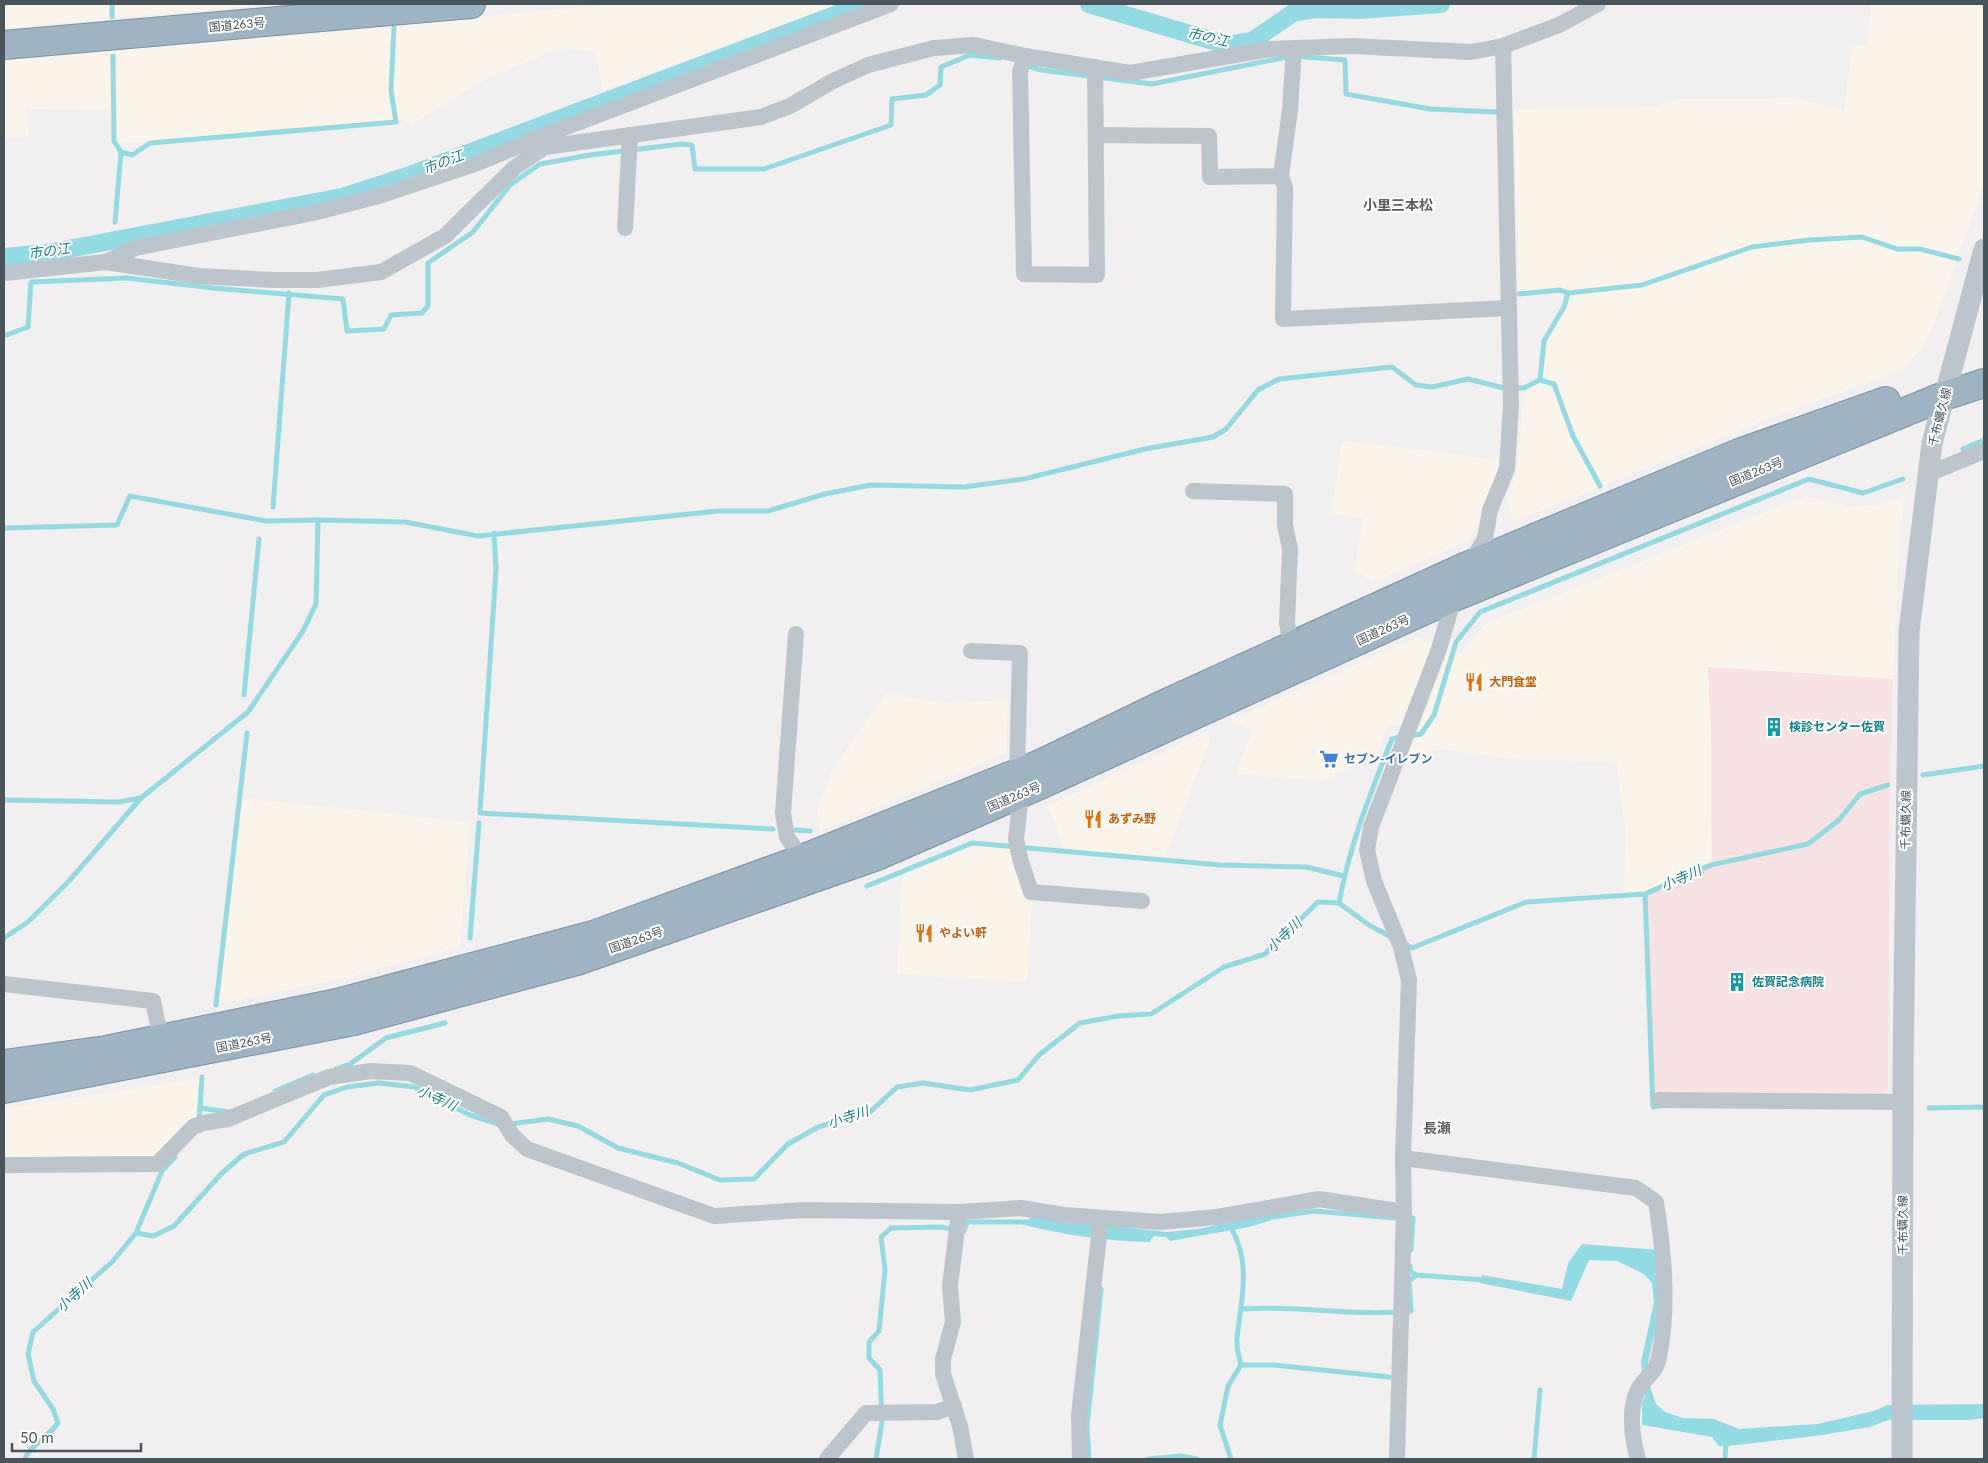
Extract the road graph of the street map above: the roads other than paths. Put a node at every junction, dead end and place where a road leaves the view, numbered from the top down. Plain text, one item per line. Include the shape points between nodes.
1 (470, 4) edge
2 (891, 4) edge
3 (1598, 4) edge
4 (404, 7) edge
5 (4, 45) edge
6 (1503, 46) junction
7 (1293, 55) junction
8 (1025, 56) junction
9 (1095, 67) junction
10 (1096, 135) junction
11 (629, 145) junction
12 (1281, 176) junction
13 (625, 228) dead end
14 (1984, 249) edge
15 (106, 262) junction
16 (4, 273) edge
17 (1509, 308) junction
18 (1984, 365) edge
19 (1984, 383) edge
20 (1947, 387) junction
21 (1984, 451) edge
22 (1928, 474) junction
23 (1193, 491) dead end
24 (1467, 566) junction
25 (1454, 597) junction
26 (796, 634) dead end
27 (1291, 646) junction
28 (971, 651) dead end
29 (1019, 783) junction
30 (802, 859) junction
31 (1142, 900) dead end
32 (4, 984) edge
33 (161, 1039) junction
34 (4, 1064) edge
35 (4, 1089) edge
36 (1659, 1100) dead end
37 (1903, 1102) junction
38 (1403, 1158) junction
39 (4, 1165) edge
40 (1101, 1218) junction
41 (1404, 1218) junction
42 (957, 1223) junction
43 (954, 1406) junction
44 (827, 1459) edge
45 (966, 1459) edge
46 (1080, 1459) edge
47 (1397, 1459) edge
48 (1638, 1459) edge
49 (1902, 1459) edge

1 - 4 highway, 国道263号
2 - 15 street via 475,164 382,196 135,248
3 - 6 street via 1559,25
4 - 5 highway, 国道263号
6 - 7 street via 1471,52 1352,46
6 - 17 street
7 - 9 street via 1270,49 1130,73
7 - 12 street
8 - 9 street
8 - 10 street via 1020,72 1024,274 1097,275
8 - 11 street via 974,45 934,48 868,66 761,118
9 - 10 street
10 - 12 street via 1209,136 1210,177
11 - 13 street
11 - 15 street via 545,147 514,168 445,236 381,272 316,280 274,280 199,276
12 - 17 street via 1285,188 1283,319
14 - 20 street, 千布蠣久線
15 - 16 street
17 - 24 street via 1509,458 1490,510 1485,539
18 - 20 highway, 国道263号
19 - 20 highway, 国道263号
20 - 22 street, 千布蠣久線 via 1932,443
20 - 24 highway, 国道263号 via 1739,453
20 - 25 highway, 国道263号
21 - 22 street
22 - 37 street, 千布蠣久線 via 1909,632
23 - 27 street via 1285,494 1285,525 1290,549 1287,623
24 - 25 street
24 - 27 highway, 国道263号
25 - 29 highway, 国道263号
25 - 38 street via 1439,649 1371,827 1367,850 1374,881 1401,947 1410,980
26 - 30 street via 783,813 787,837
27 - 29 highway, 国道263号
28 - 29 street via 1020,653
29 - 30 highway, 国道263号
29 - 31 street via 1016,839 1031,892
29 - 35 highway, 国道263号 via 877,856 577,961 354,1021
30 - 33 highway, 国道263号 via 593,935 337,1003
32 - 33 street via 153,1001
33 - 34 highway, 国道263号
36 - 37 street
37 - 49 street, 千布蠣久線
38 - 41 street
38 - 48 street via 1636,1188 1656,1202 1662,1237 1665,1314 1659,1359 1654,1372 1640,1386 1632,1414 1632,1439
39 - 42 street via 157,1164 198,1125 228,1120 329,1077 370,1071 410,1073 502,1117 512,1135 527,1149 714,1216 804,1210
40 - 41 street via 1160,1222 1217,1217 1319,1200
40 - 42 street via 1021,1208
40 - 46 street via 1079,1415
41 - 47 street
42 - 43 street via 950,1286 953,1322 943,1360 943,1374
43 - 44 street via 937,1412 866,1412
43 - 45 street

